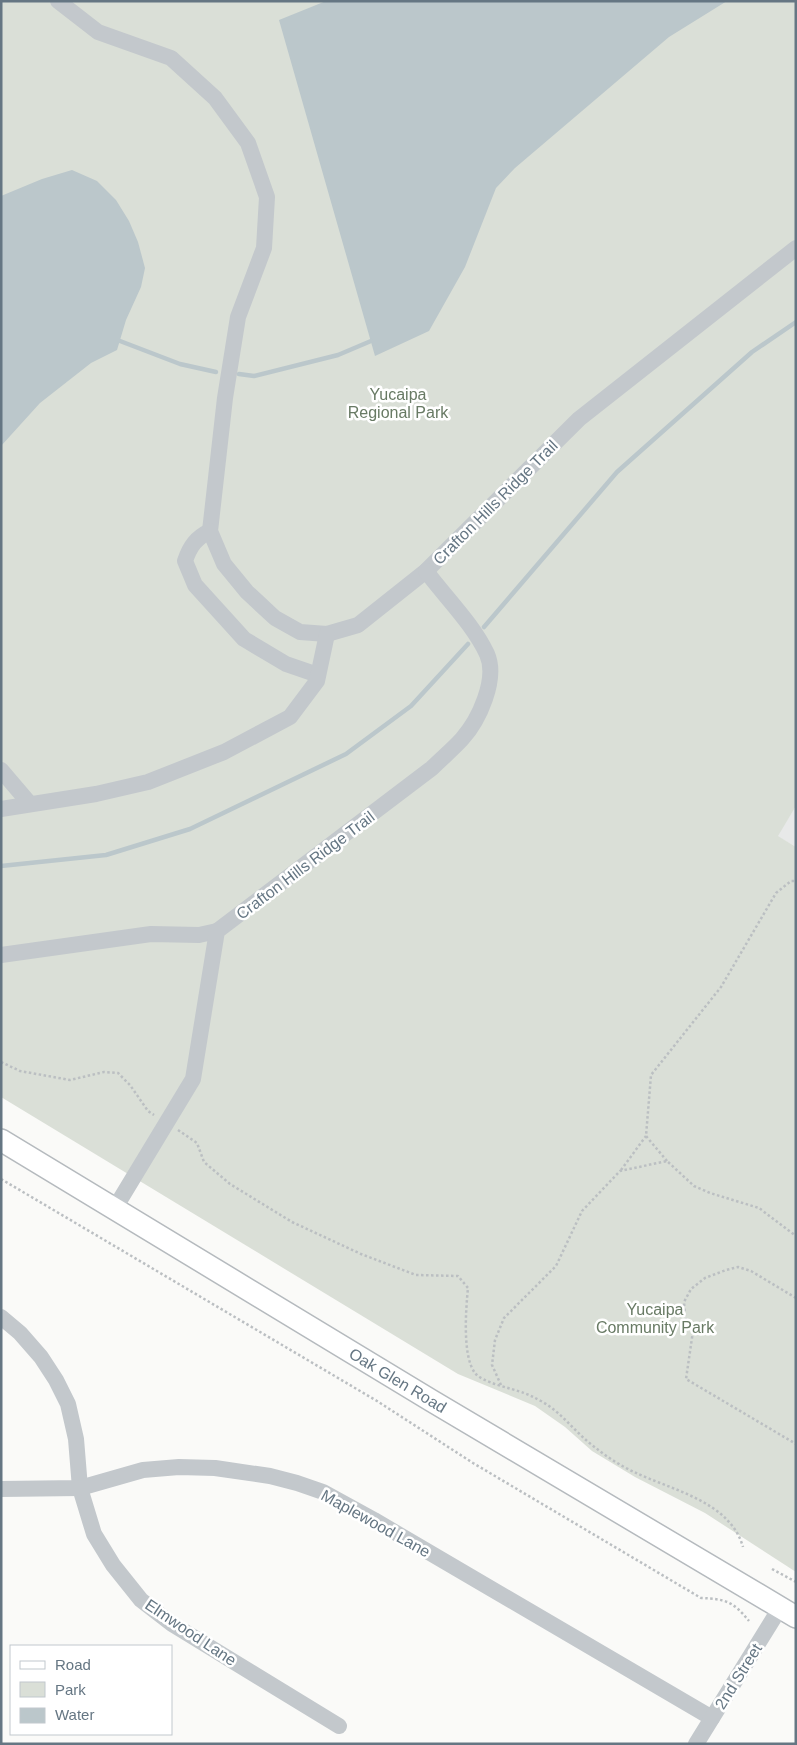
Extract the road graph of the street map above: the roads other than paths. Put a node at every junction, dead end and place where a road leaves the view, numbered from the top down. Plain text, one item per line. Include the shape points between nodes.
1 (58, 1) edge
2 (796, 248) edge
3 (210, 531) junction
4 (426, 571) junction
5 (327, 634) junction
6 (318, 676) junction
7 (1, 770) edge
8 (30, 804) junction
9 (1, 809) edge
10 (217, 932) junction
11 (1, 955) edge
12 (1, 1140) edge
13 (115, 1208) junction
14 (1, 1317) edge
15 (80, 1488) junction
16 (1, 1489) edge
17 (788, 1613) edge
18 (712, 1718) junction
19 (339, 1726) dead end
20 (696, 1744) edge

1 - 3 street via 98,32 171,58 215,98 248,143 267,197 264,248 238,317
2 - 4 street, Crafton Hills Ridge Trail via 579,419
3 - 5 street via 224,564 247,592 276,618 300,632
3 - 6 street via 190,547 185,561 195,585 244,639 286,664
4 - 5 street via 358,625
4 - 10 street, Crafton Hills Ridge Trail via 474,632 488,656 491,680 481,708 463,738 432,768
5 - 6 street
6 - 8 street via 290,718 224,752 148,782
7 - 8 street
8 - 9 street
10 - 11 street via 151,934
10 - 13 street via 193,1079
12 - 13 main road, Oak Glen Road
13 - 17 main road, Oak Glen Road
14 - 15 street, Elmwood Lane via 41,1357 68,1404 76,1439
15 - 16 street, Maplewood Lane
15 - 18 street, Maplewood Lane via 143,1470 179,1466 270,1476 322,1492
15 - 19 street, Elmwood Lane via 94,1534 113,1565 142,1600 172,1624
17 - 18 street, 2nd Street
18 - 20 street, 2nd Street

